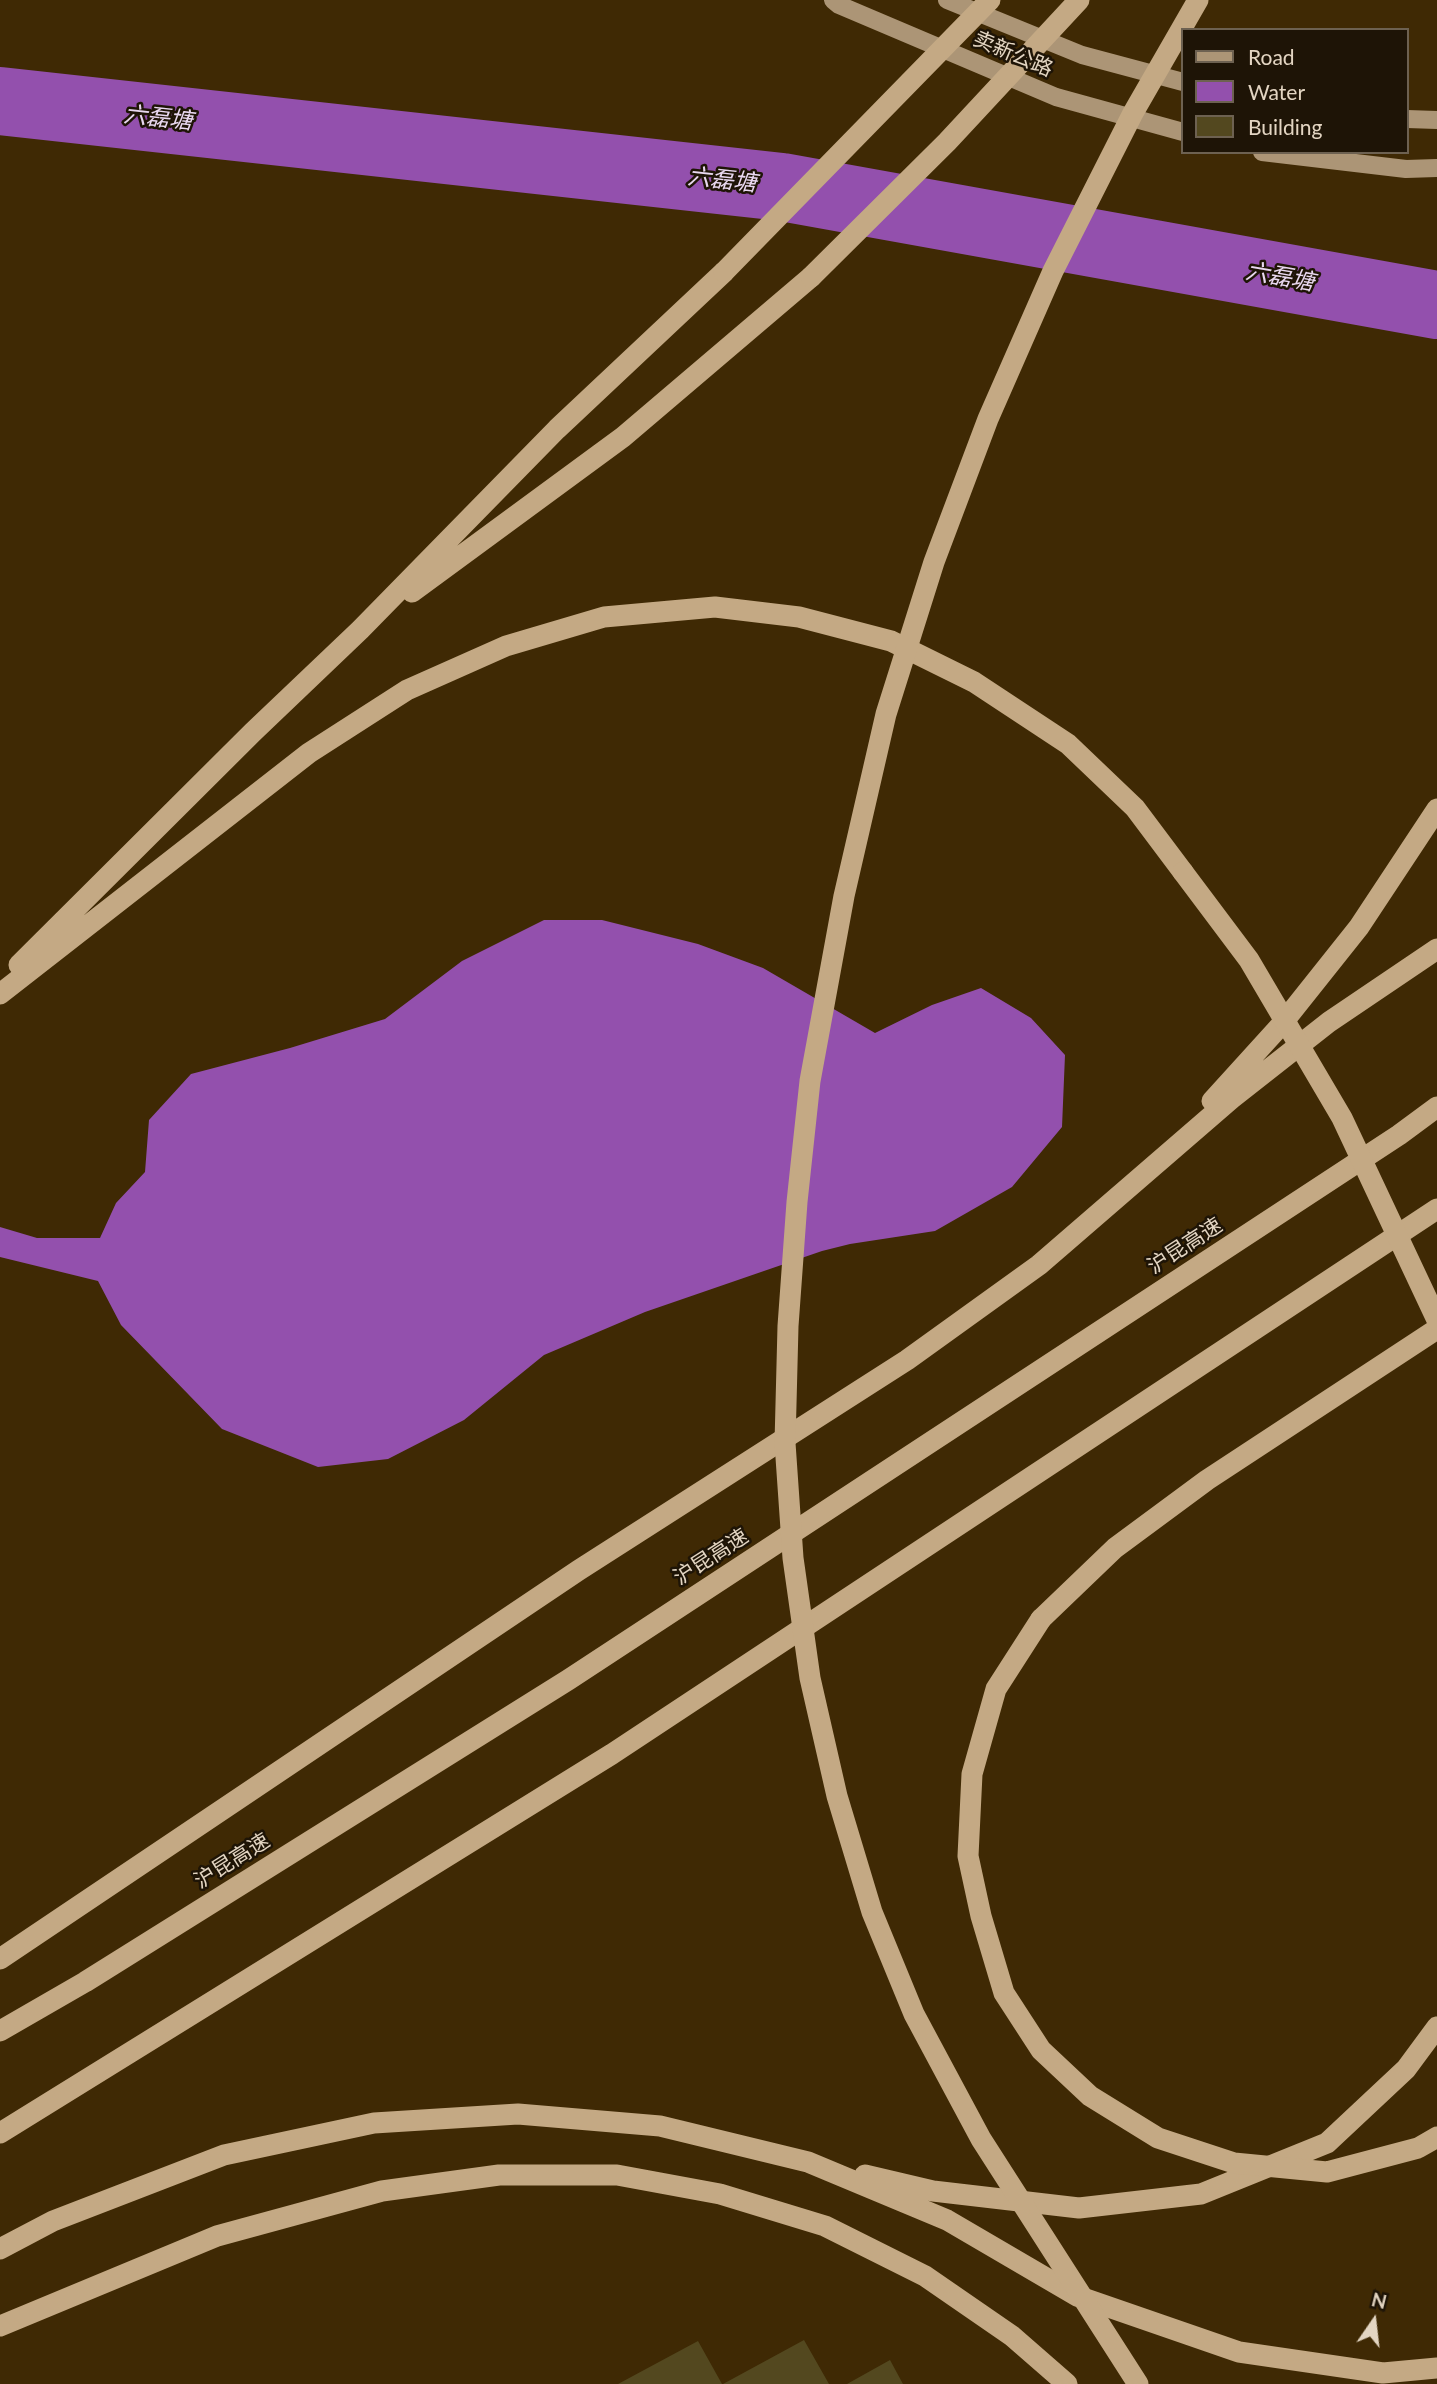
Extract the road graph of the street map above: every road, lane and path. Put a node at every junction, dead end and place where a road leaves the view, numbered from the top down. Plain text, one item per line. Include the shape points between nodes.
1 (832, 0) edge
2 (947, 0) edge
3 (990, 0) edge
4 (1079, 0) edge
5 (1198, 0) edge
6 (1182, 82) edge
7 (1409, 119) edge
8 (1437, 120) edge
9 (1182, 132) edge
10 (1279, 154) edge
11 (1437, 168) edge
12 (360, 630) junction
13 (1437, 809) edge
14 (1437, 949) edge
15 (0, 984) edge
16 (0, 994) edge
17 (1437, 1107) edge
18 (1144, 1174) junction
19 (1437, 1209) edge
20 (1437, 1320) edge
21 (1437, 1329) edge
22 (0, 1959) edge
23 (1437, 2027) edge
24 (0, 2031) edge
25 (0, 2133) edge
26 (1437, 2137) edge
27 (808, 2162) junction
28 (0, 2249) edge
29 (0, 2326) edge
30 (1437, 2368) edge
31 (1067, 2384) edge
32 (1138, 2384) edge

1 - 9 main road, 卖新公路 via 1056,97
2 - 6 main road, 卖新公路 via 1082,55
3 - 12 highway, bridge via 724,272 557,429
4 - 12 highway, bridge via 947,142 811,276 623,437
5 - 32 highway, bridge via 1133,113 1072,234 988,419 934,562 886,714 844,896 810,1081 788,1326 785,1443 793,1558 810,1678 837,1796 872,1912 914,2014 981,2139
7 - 8 main road
10 - 11 main road via 1406,169
12 - 15 highway
13 - 18 highway via 1359,927 1282,1025
14 - 18 highway via 1329,1022
16 - 20 highway, bridge via 309,753 407,690 506,646 604,617 715,607 799,617 891,641 974,682 1068,744 1135,808 1249,960 1342,1118
17 - 24 highway, 沪昆高速 via 568,1680
18 - 22 highway via 1039,1265 907,1360 579,1570
19 - 25 highway via 612,1755
21 - 26 highway, bridge via 1115,1548 1041,1619 996,1689 972,1774 968,1856 1004,1993 1041,2050 1090,2096 1158,2138 1234,2163 1327,2172 1418,2148
23 - 27 highway via 1406,2069 1327,2143 1201,2194 1079,2208 933,2191
27 - 28 highway via 660,2126 518,2114 374,2123 223,2155 53,2221
27 - 30 highway via 947,2220 1077,2296 1239,2352 1383,2373
29 - 31 highway via 218,2236 382,2191 499,2175 617,2175 720,2194 825,2226 925,2276 1012,2336

